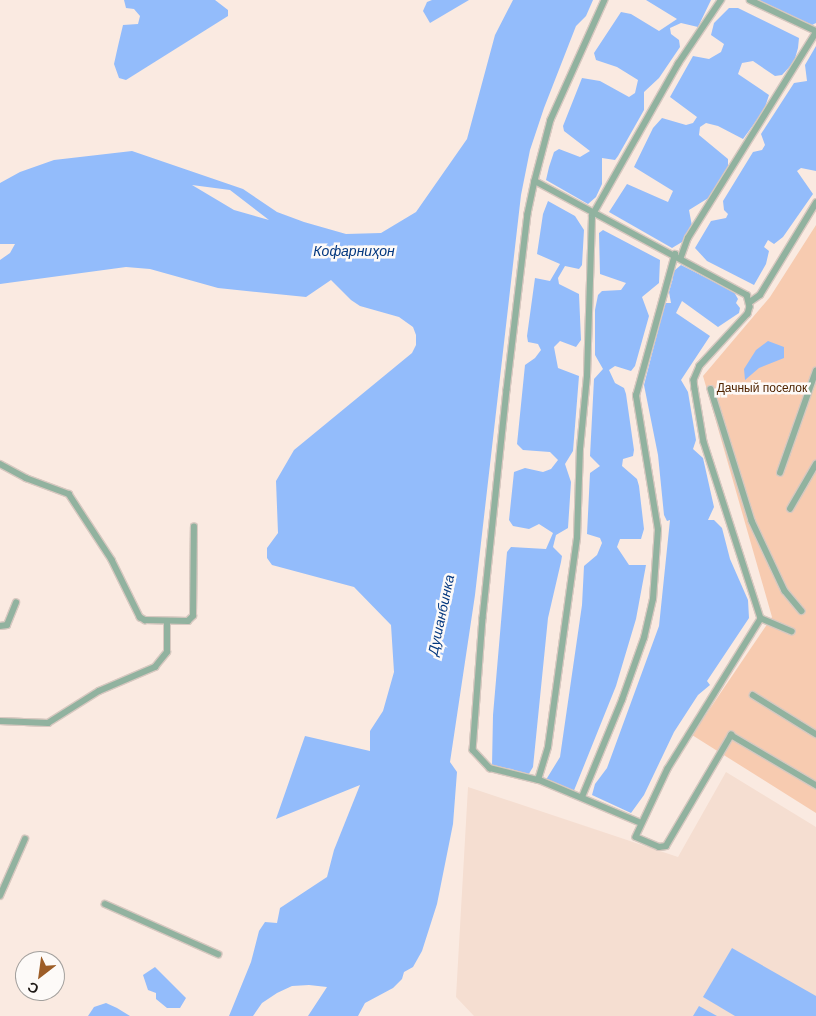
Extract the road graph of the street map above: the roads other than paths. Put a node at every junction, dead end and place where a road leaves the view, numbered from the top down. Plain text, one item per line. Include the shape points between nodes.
1 (605, 0) edge
2 (721, 0) edge
3 (750, 0) edge
4 (816, 31) edge
5 (535, 181) junction
6 (816, 203) edge
7 (594, 211) junction
8 (678, 256) junction
9 (750, 302) junction
10 (816, 371) edge
11 (711, 389) dead end
12 (0, 464) edge
13 (816, 464) edge
14 (780, 473) dead end
15 (790, 509) dead end
16 (194, 527) dead end
17 (16, 603) dead end
18 (802, 611) dead end
19 (761, 619) junction
20 (167, 622) junction
21 (0, 626) edge
22 (792, 632) dead end
23 (753, 695) dead end
24 (0, 721) edge
25 (816, 734) edge
26 (538, 780) junction
27 (816, 785) edge
28 (582, 798) junction
29 (640, 823) junction
30 (25, 839) dead end
31 (0, 896) edge
32 (105, 904) dead end
33 (218, 954) dead end

1 - 5 street via 551,120
2 - 7 street via 678,64
3 - 4 street
4 - 8 street
5 - 7 street
5 - 26 street via 528,214 507,390 483,618 474,750 490,768
6 - 9 street via 760,295
7 - 8 street
7 - 26 street via 577,538 550,732
8 - 9 street via 741,291
8 - 28 street via 636,396 658,530 653,599 644,638 622,700
9 - 19 street via 748,314 696,373 694,388 704,442
10 - 14 street
11 - 18 street via 752,522 785,591
12 - 20 street via 26,478 70,494 112,560 140,616 146,620
13 - 15 street
16 - 20 street via 193,616 188,621
17 - 21 street via 7,625
19 - 22 street
19 - 29 street via 700,712
20 - 24 street via 167,652 155,667 99,691 48,723
23 - 25 street
26 - 28 street
27 - 29 street via 731,735 666,846 659,847 636,837
28 - 29 street
30 - 31 street
32 - 33 street

